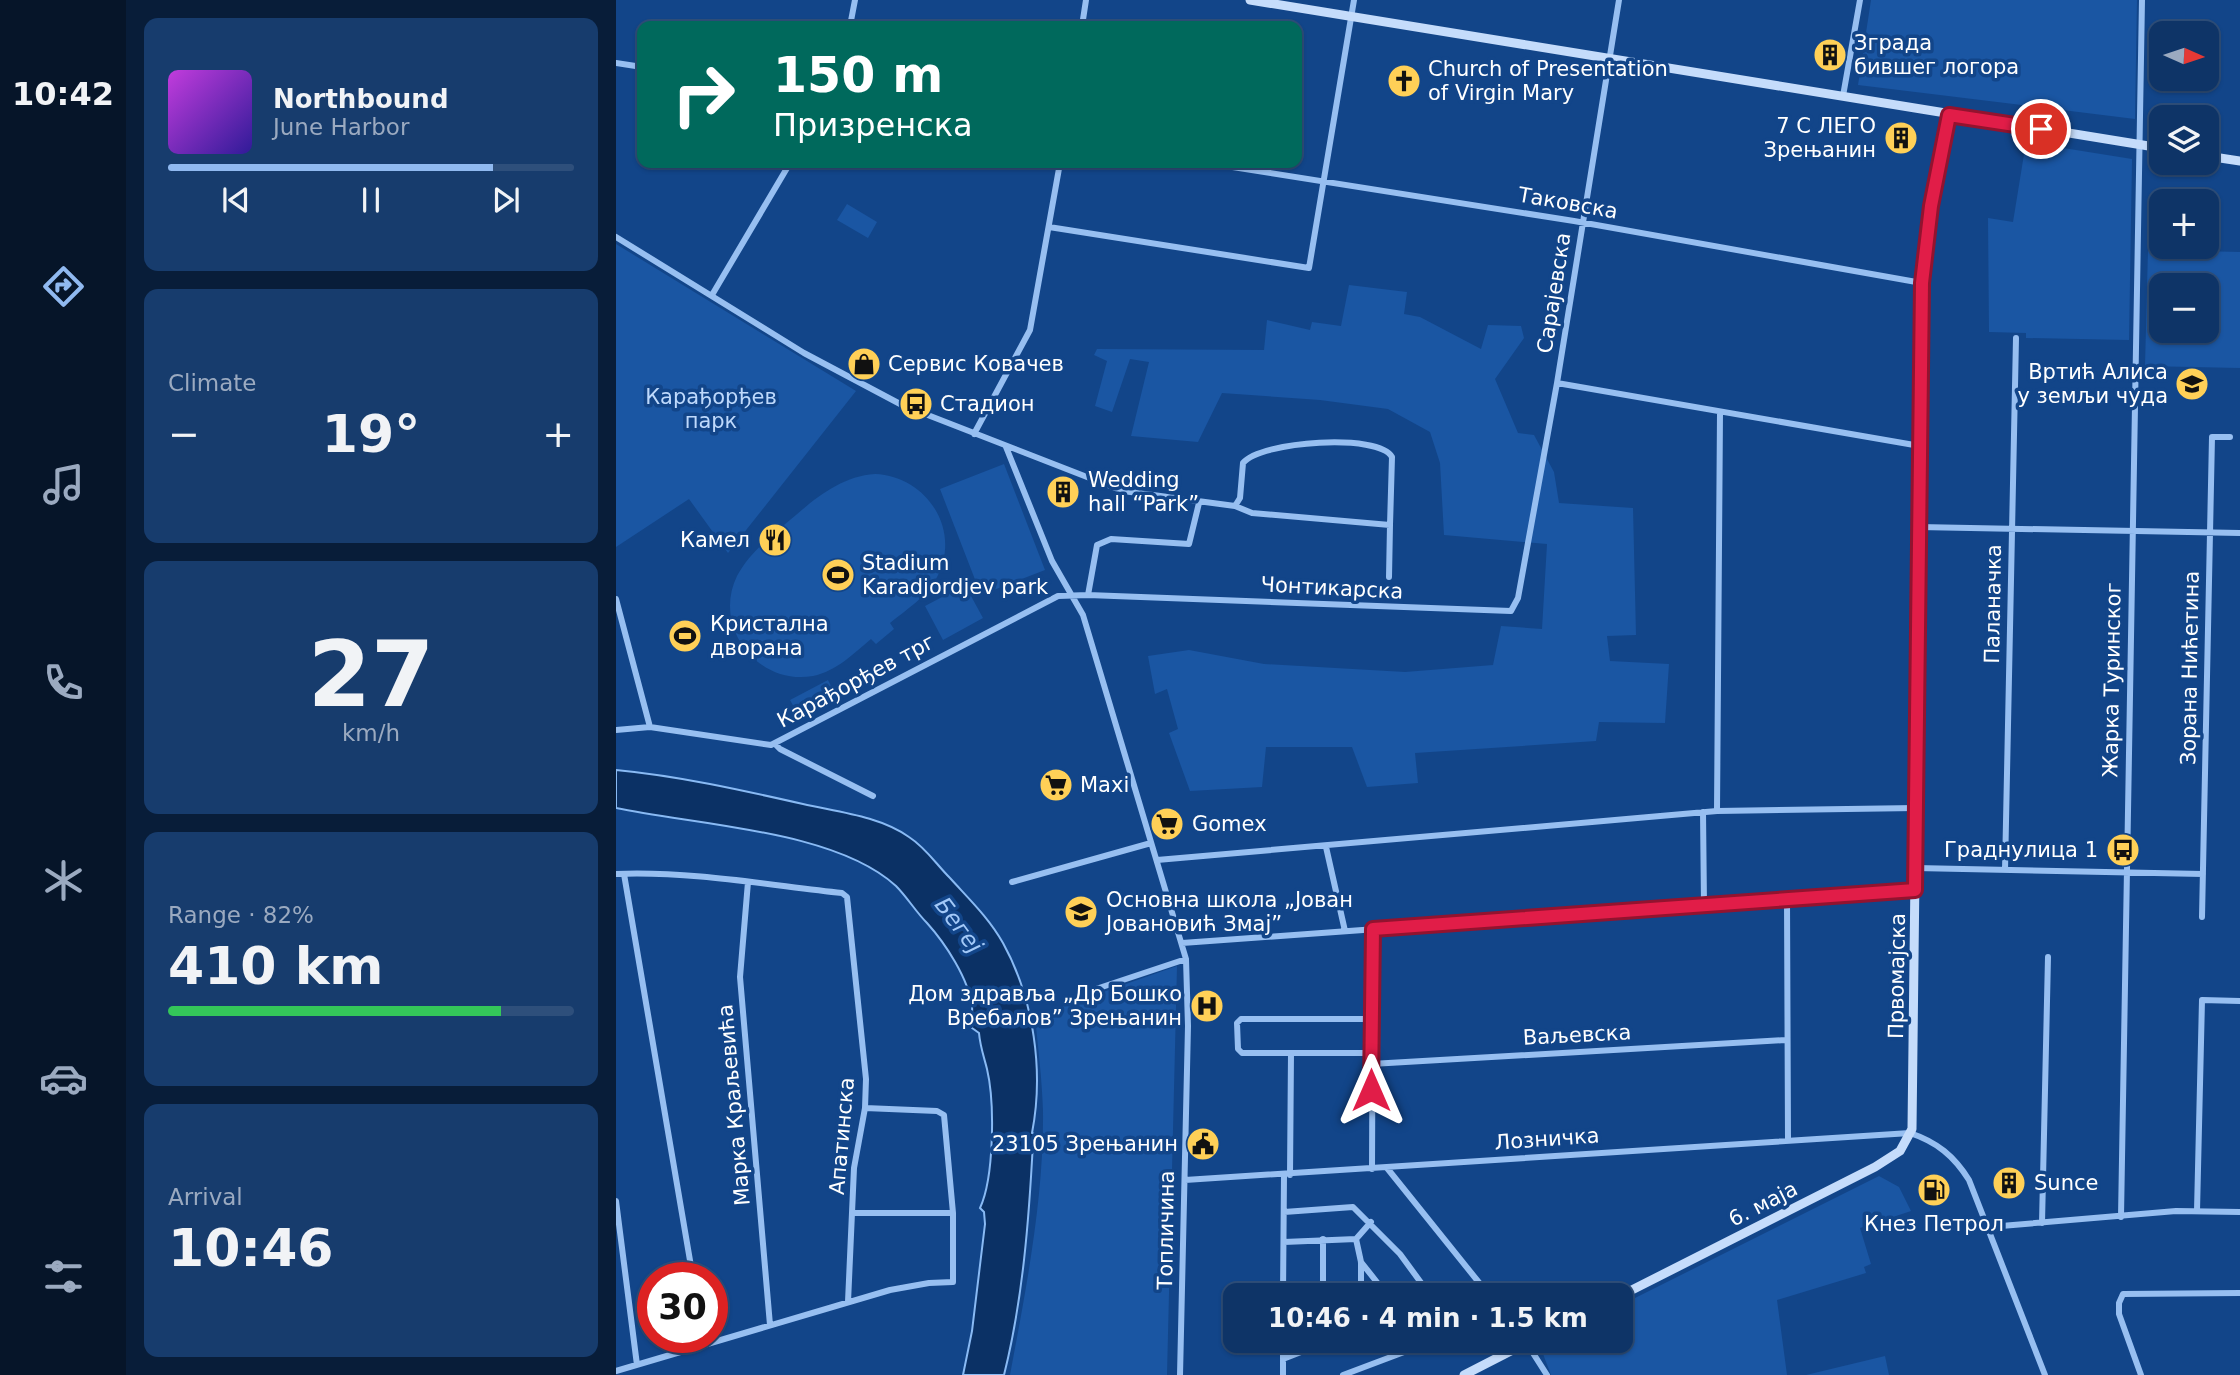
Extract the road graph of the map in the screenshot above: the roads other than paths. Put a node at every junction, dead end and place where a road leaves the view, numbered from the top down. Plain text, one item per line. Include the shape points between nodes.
1 (855, 0) edge
2 (1086, 0) edge
3 (1250, 0) edge
4 (1354, 0) edge
5 (1619, 0) edge
6 (1860, 0) edge
7 (2142, 0) edge
8 (1351, 17) junction
9 (851, 21) edge
10 (1083, 21) edge
11 (1609, 59) junction
12 (616, 63) edge
13 (637, 66) edge
14 (1843, 96) junction
15 (1949, 115) junction
16 (2139, 145) junction
17 (2149, 146) edge
18 (2219, 158) edge
19 (2240, 161) edge
20 (787, 168) edge
21 (1059, 168) edge
22 (1241, 168) edge
23 (1324, 180) junction
24 (1583, 223) junction
25 (1049, 226) junction
26 (616, 237) edge
27 (1922, 283) junction
28 (712, 295) junction
29 (2016, 338) dead end
30 (1558, 383) junction
31 (1720, 412) junction
32 (974, 434) junction
33 (2230, 438) dead end
34 (1920, 446) junction
35 (1006, 447) junction
36 (1199, 503) junction
37 (1235, 506) junction
38 (1390, 525) junction
39 (1919, 527) junction
40 (2012, 529) junction
41 (2132, 531) junction
42 (2210, 533) junction
43 (2240, 533) edge
44 (1527, 550) joint
45 (1389, 577) dead end
46 (1088, 594) junction
47 (1073, 596) junction
48 (616, 599) edge
49 (650, 727) junction
50 (616, 730) edge
51 (775, 744) junction
52 (873, 796) dead end
53 (1916, 808) junction
54 (1717, 811) junction
55 (1703, 812) junction
56 (1152, 843) junction
57 (1326, 847) junction
58 (1157, 860) junction
59 (1916, 868) junction
60 (2004, 870) junction
61 (2127, 872) junction
62 (620, 874) edge
63 (2203, 874) junction
64 (1012, 882) dead end
65 (748, 883) junction
66 (1915, 890) junction
67 (1787, 899) junction
68 (1704, 905) junction
69 (2202, 917) dead end
70 (1373, 929) junction
71 (1345, 931) junction
72 (1182, 943) junction
73 (2048, 957) dead end
74 (1185, 959) junction
75 (1084, 993) dead end
76 (2240, 1001) edge
77 (1372, 1019) junction
78 (1785, 1040) junction
79 (1291, 1053) junction
80 (1371, 1053) junction
81 (1371, 1064) junction
82 (865, 1108) junction
83 (1910, 1133) junction
84 (1788, 1140) junction
85 (1387, 1168) junction
86 (1372, 1169) junction
87 (1287, 1175) junction
88 (1185, 1181) junction
89 (616, 1201) edge
90 (2196, 1211) junction
91 (1284, 1212) junction
92 (2240, 1212) edge
93 (852, 1213) junction
94 (953, 1213) junction
95 (2121, 1217) junction
96 (1371, 1222) junction
97 (2042, 1223) junction
98 (1989, 1227) junction
99 (1323, 1239) junction
100 (1356, 1239) junction
101 (1284, 1242) junction
102 (690, 1262) edge
103 (1361, 1262) junction
104 (1283, 1283) edge
105 (1323, 1283) edge
106 (1361, 1283) edge
107 (1378, 1283) edge
108 (1421, 1283) edge
109 (1479, 1283) edge
110 (1633, 1289) edge
111 (2240, 1293) edge
112 (848, 1302) junction
113 (770, 1325) junction
114 (728, 1335) edge
115 (670, 1353) edge
116 (1283, 1353) edge
117 (1297, 1353) edge
118 (1401, 1353) edge
119 (1505, 1353) edge
120 (1535, 1353) edge
121 (1283, 1359) junction
122 (637, 1365) junction
123 (616, 1371) edge
124 (1180, 1375) edge
125 (1283, 1375) edge
126 (1343, 1375) edge
127 (1464, 1375) edge
128 (1547, 1375) edge
129 (2045, 1375) edge
130 (2141, 1375) edge

1 - 9 street
2 - 10 street
3 - 8 street
4 - 8 street
5 - 11 street, Сарајевска
6 - 14 street
7 - 16 street, Жарка Туринског
8 - 11 street
8 - 23 street
11 - 14 street
11 - 24 street, Сарајевска
12 - 13 street
14 - 15 street
15 - 16 street
15 - 27 street, Првомајска
16 - 17 street
16 - 41 street, Жарка Туринског
18 - 19 street
20 - 28 street
21 - 25 street
22 - 23 street, Таковска
23 - 24 street, Таковска
23 - 25 street via 1309,268
24 - 27 street, Таковска
24 - 30 street, Сарајевска
25 - 32 street via 1030,330
26 - 28 street
27 - 34 street, Првомајска
28 - 32 street via 852,381
29 - 40 street, Паланачка
30 - 31 street
30 - 44 street, Сарајевска
31 - 34 street
31 - 54 street
32 - 35 street
33 - 42 street, Зорана Нићетина via 2212,437
34 - 39 street, Првомајска
35 - 36 street via 1123,491
35 - 47 street via 1052,561
36 - 37 street
36 - 46 street via 1189,544 1101,541
37 - 38 street via 1263,515
37 - 38 street via 1240,498 1240,470 1247,458 1256,454 1299,442 1380,446 1389,451 1393,463
38 - 45 street
39 - 40 street
39 - 53 street, Првомајска
40 - 41 street
40 - 60 street, Паланачка
41 - 42 street
41 - 61 street, Жарка Туринског
42 - 43 street
42 - 63 street, Зорана Нићетина
44 - 46 street, Чонтикарска via 1516,604 1506,612
46 - 47 street, Карађорђев трг
47 - 51 street, Карађорђев трг via 1046,600
47 - 56 street, Топличина via 1083,615
48 - 49 street
49 - 50 street, Карађорђев трг
49 - 51 street, Карађорђев трг
51 - 52 street
53 - 54 street
53 - 59 street, Првомајска
54 - 55 street
55 - 57 street
55 - 68 street
56 - 58 street, Топличина
56 - 64 street
57 - 58 street
57 - 71 street
58 - 72 street, Топличина
59 - 60 street
59 - 66 street, Првомајска
60 - 61 street
61 - 63 street
61 - 95 street, Жарка Туринског
62 - 65 street
62 - 102 street
63 - 69 street, Зорана Нићетина
65 - 82 street, Апатинска via 842,893 850,904
65 - 113 street, Марка Краљевића via 740,977
66 - 67 street
66 - 83 street, Првомајска
67 - 68 street
67 - 78 street
68 - 70 street
70 - 71 street
70 - 77 street
71 - 72 street
72 - 74 street, Топличина
73 - 97 street
74 - 75 street
74 - 88 street, Топличина
76 - 90 street via 2202,1000
77 - 79 street via 1241,1019 1237,1023 1241,1053
77 - 80 street
78 - 81 street, Ваљевска
78 - 84 street
79 - 80 street
79 - 87 street
80 - 81 street
81 - 86 street
82 - 93 street, Апатинска via 855,1160
82 - 94 street via 939,1111 946,1123
83 - 84 street, Лозничка
83 - 98 street via 1929,1139 1953,1157 1969,1180
83 - 110 street, 6. маја via 1900,1151 1875,1167
84 - 85 street, Лозничка
85 - 86 street, Лозничка
85 - 109 street
86 - 87 street, Лозничка
87 - 88 street, Лозничка
87 - 91 street
88 - 124 street, Топличина
89 - 122 street
90 - 92 street
90 - 95 street
91 - 96 street via 1353,1207
91 - 101 street
93 - 94 street
93 - 112 street, Апатинска
94 - 112 street via 953,1282 909,1286
95 - 97 street
96 - 100 street
96 - 108 street
97 - 98 street
98 - 129 street
99 - 100 street
99 - 101 street
99 - 105 street
100 - 103 street
101 - 104 street
103 - 106 street
103 - 107 street
111 - 130 street via 2123,1294 2119,1314
112 - 113 street
113 - 114 street
115 - 122 street
116 - 121 street
117 - 121 street
118 - 126 street
119 - 127 street
120 - 128 street
121 - 125 street
122 - 123 street

